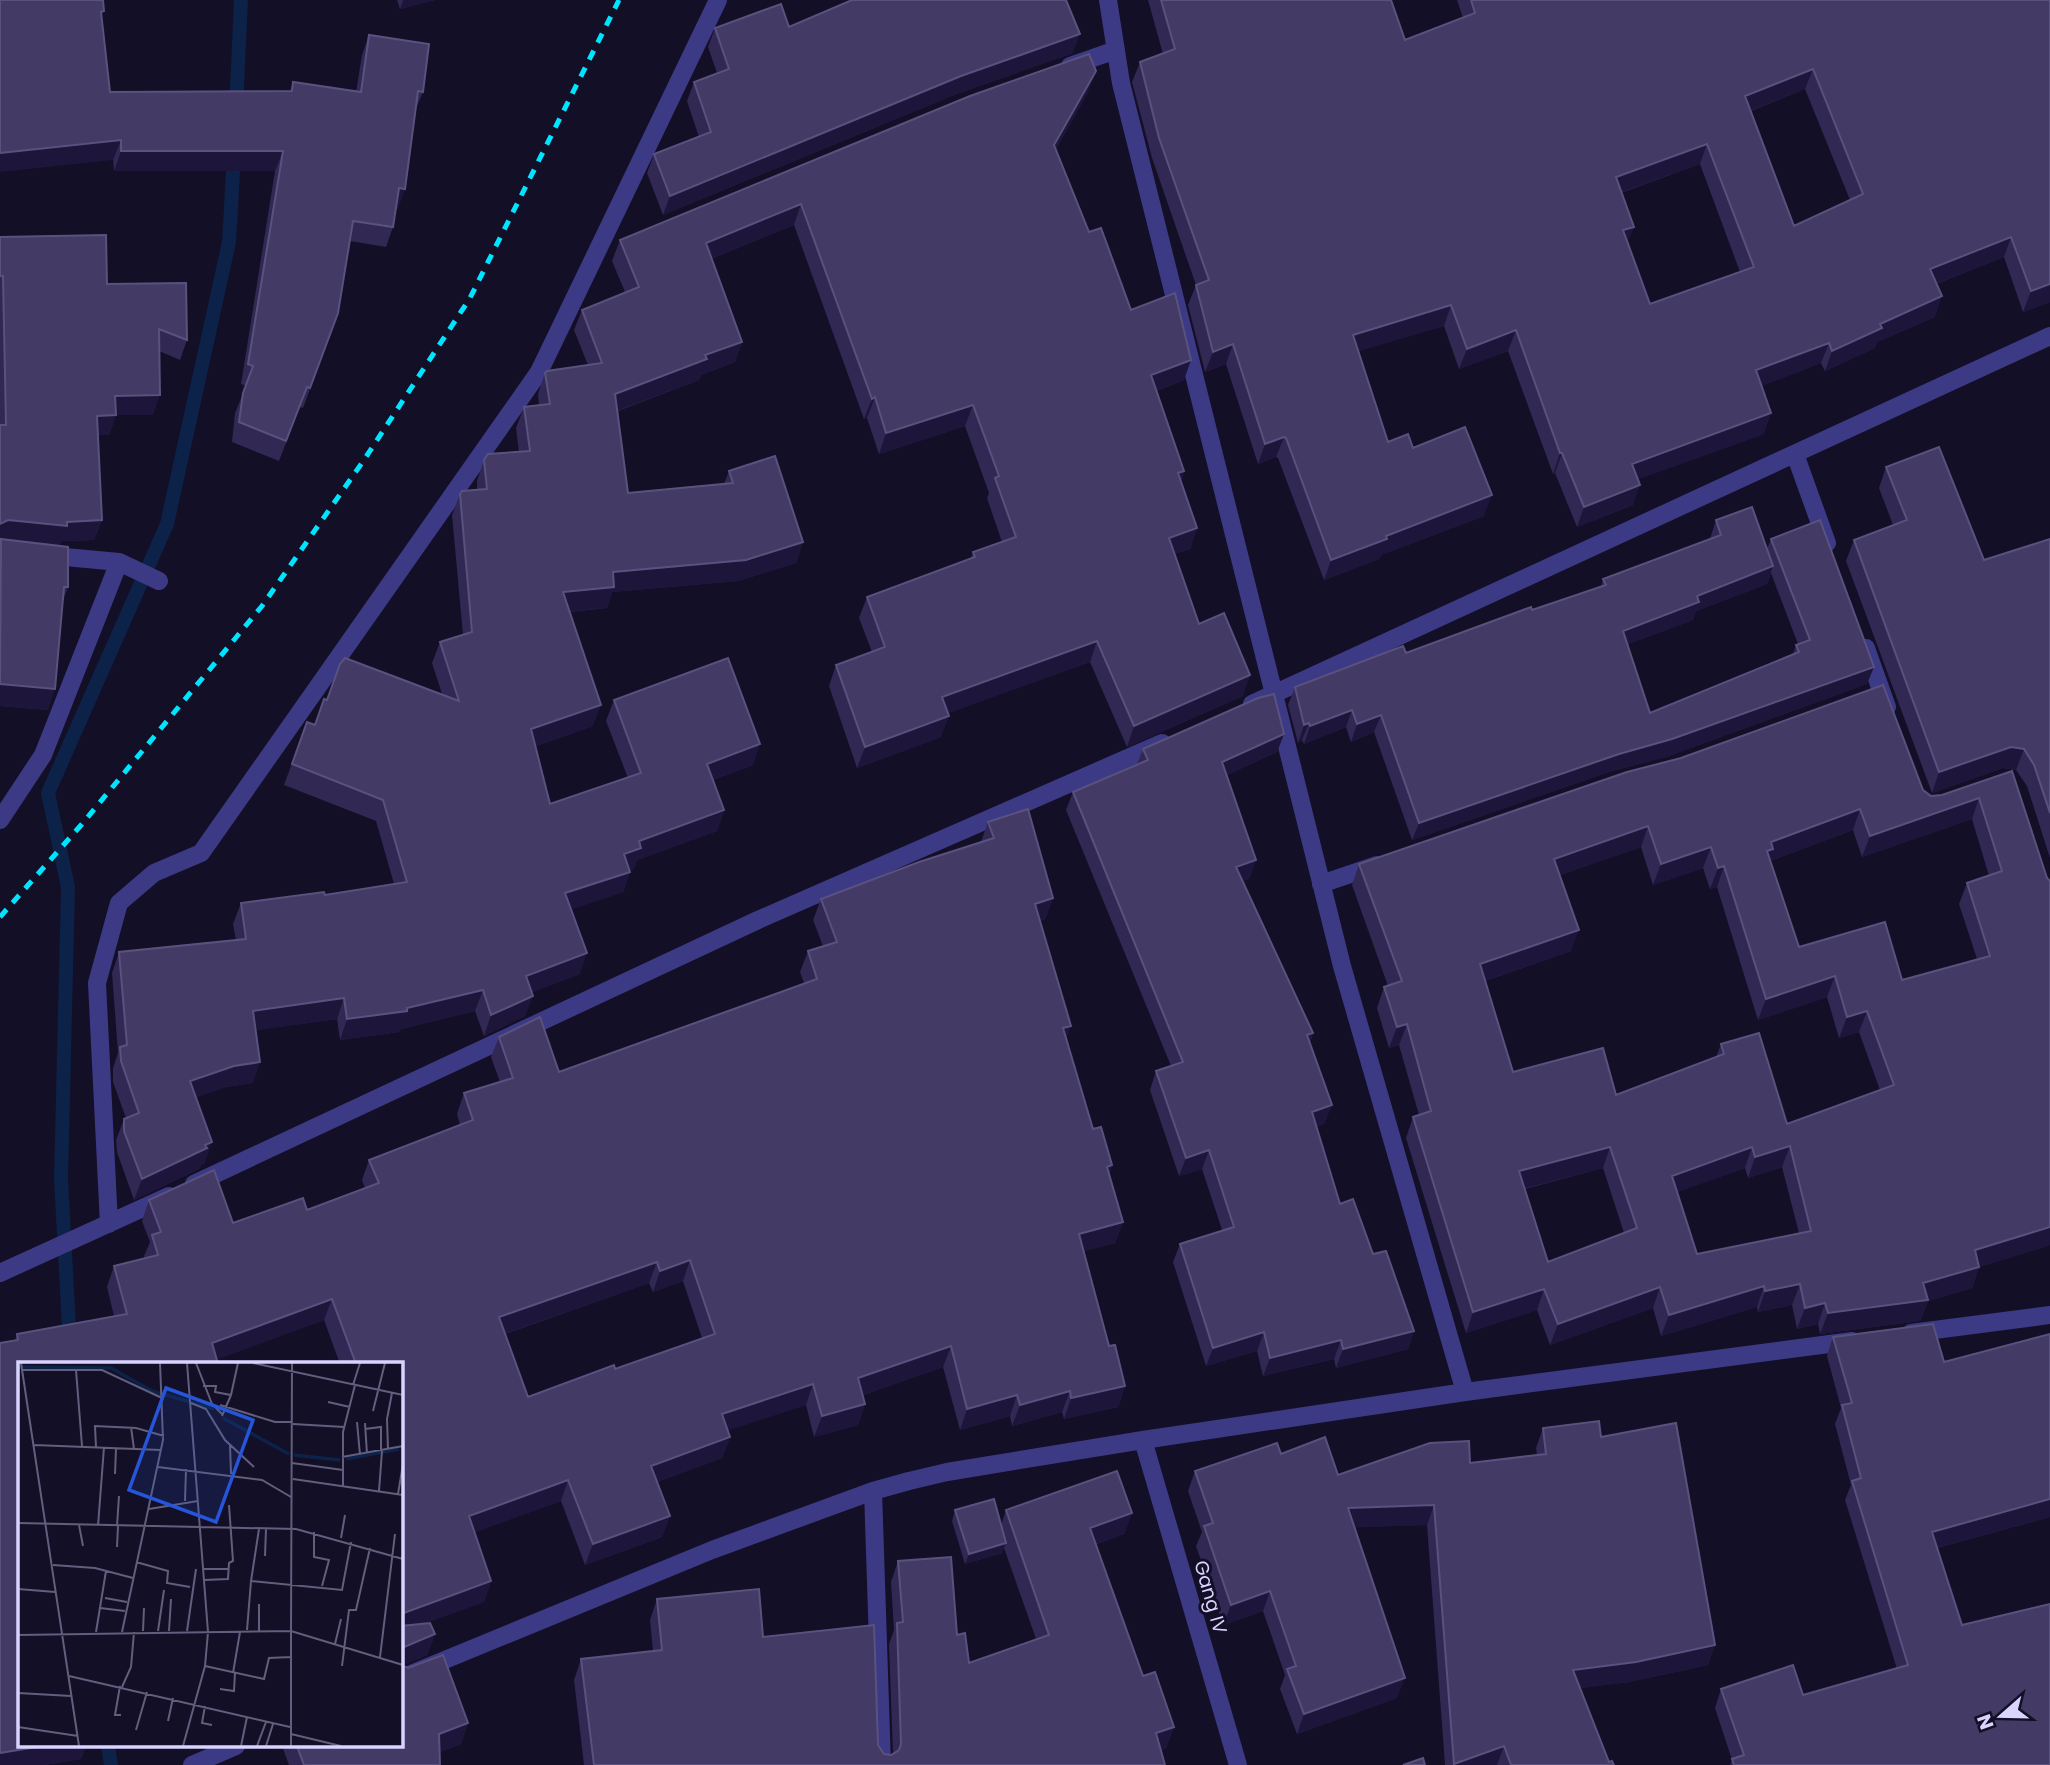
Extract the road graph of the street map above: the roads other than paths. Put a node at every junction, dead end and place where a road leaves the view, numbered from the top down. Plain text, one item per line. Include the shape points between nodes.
1 (718, 0) edge
2 (1108, 0) edge
3 (1116, 50) junction
4 (1055, 71) edge
5 (622, 244) edge
6 (596, 255) junction
7 (2050, 336) edge
8 (1795, 454) junction
9 (0, 551) edge
10 (1832, 554) edge
11 (119, 562) junction
12 (159, 581) dead end
13 (1859, 629) edge
14 (1274, 695) junction
15 (1236, 711) edge
16 (1895, 727) edge
17 (1173, 739) edge
18 (0, 820) edge
19 (1398, 857) edge
20 (1321, 884) junction
21 (103, 1227) junction
22 (0, 1273) edge
23 (2050, 1315) edge
24 (1900, 1335) edge
25 (1873, 1338) edge
26 (1465, 1392) junction
27 (1143, 1440) junction
28 (873, 1491) junction
29 (402, 1678) edge
30 (232, 1748) edge
31 (211, 1760) edge
32 (192, 1765) edge
33 (882, 1765) edge
34 (1238, 1765) edge

1 - 6 street
2 - 3 street
3 - 4 street
3 - 14 street
5 - 6 street
6 - 21 street via 538,372 201,853 154,873 118,903 97,983
7 - 8 street
8 - 10 street
8 - 14 street
9 - 11 street
11 - 12 street
11 - 18 street via 43,755
13 - 16 street via 1876,693
14 - 15 street
14 - 20 street
17 - 21 street via 758,920
19 - 20 street
20 - 26 street
21 - 22 street
23 - 24 street
25 - 26 street
26 - 27 street
27 - 28 street via 947,1472
27 - 34 street, Gang IV
28 - 29 street via 712,1550
28 - 33 street
30 - 31 street
31 - 32 street

